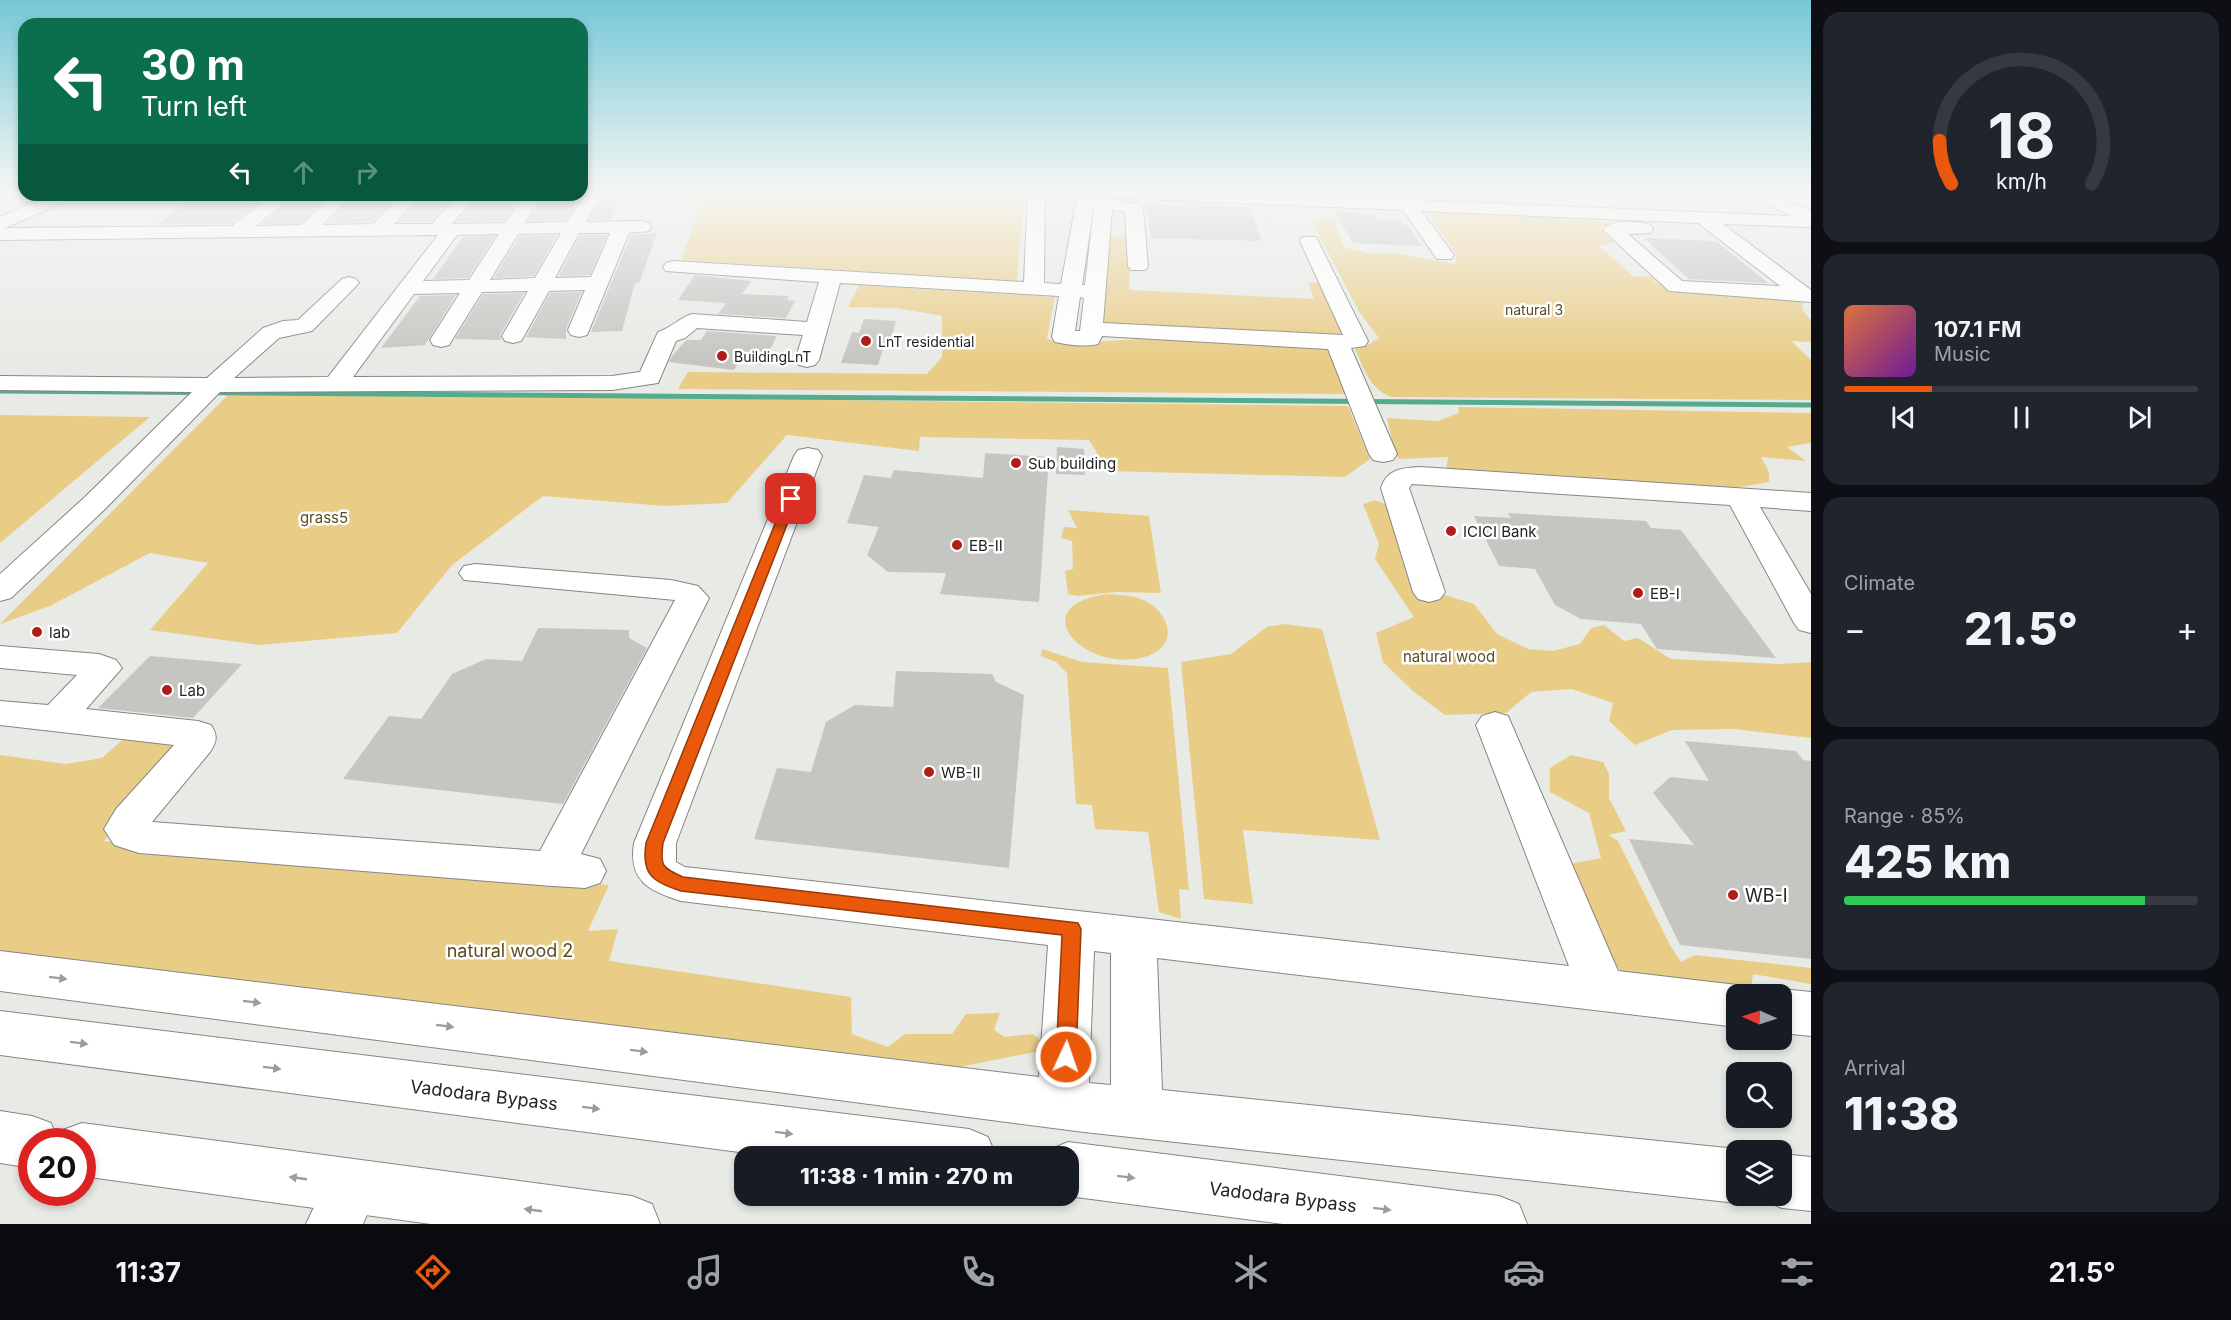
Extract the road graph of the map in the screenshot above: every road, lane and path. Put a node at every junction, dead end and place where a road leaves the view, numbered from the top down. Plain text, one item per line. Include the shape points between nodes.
1 (433, 247) edge
2 (499, 247) edge
3 (562, 247) edge
4 (620, 247) edge
5 (1035, 247) edge
6 (1085, 247) edge
7 (1100, 247) edge
8 (1137, 247) edge
9 (1313, 247) edge
10 (1438, 247) edge
11 (1631, 247) edge
12 (1745, 247) edge
13 (1444, 255) dead end
14 (1138, 266) dead end
15 (673, 267) dead end
16 (831, 277) junction
17 (349, 283) dead end
18 (599, 283) junction
19 (541, 285) junction
20 (473, 287) junction
21 (409, 288) junction
22 (1035, 289) junction
23 (1071, 291) junction
24 (1095, 292) junction
25 (1808, 295) edge
26 (816, 329) junction
27 (1091, 329) junction
28 (579, 330) dead end
29 (513, 336) dead end
30 (441, 340) dead end
31 (1335, 344) junction
32 (807, 360) dead end
33 (0, 383) edge
34 (212, 386) junction
35 (335, 386) junction
36 (1383, 454) dead end
37 (808, 456) dead end
38 (1751, 498) junction
39 (1811, 502) edge
40 (475, 573) dead end
41 (1811, 582) edge
42 (0, 591) edge
43 (1429, 592) dead end
44 (1811, 623) edge
45 (0, 657) edge
46 (2, 713) dead end
47 (57, 718) junction
48 (1495, 725) dead end
49 (1072, 929) junction
50 (1134, 936) junction
51 (0, 971) edge
52 (1602, 990) junction
53 (1726, 1005) edge
54 (1792, 1012) edge
55 (1811, 1014) edge
56 (0, 1033) edge
57 (1064, 1104) junction
58 (1137, 1112) junction
59 (0, 1137) edge
60 (18, 1140) edge
61 (890, 1146) edge
62 (96, 1152) edge
63 (1079, 1170) edge
64 (1726, 1175) edge
65 (1792, 1182) edge
66 (1811, 1184) edge
67 (343, 1205) edge
68 (632, 1224) edge
69 (1499, 1224) edge

1 - 21 main road
2 - 20 main road
3 - 19 main road
4 - 18 main road
5 - 22 main road
6 - 23 main road
7 - 24 main road
8 - 14 main road
9 - 31 main road via 1358,339
10 - 13 main road
11 - 25 main road via 1676,287
12 - 25 main road
15 - 16 main road
16 - 22 main road
16 - 26 main road
17 - 34 main road via 304,326 271,333
18 - 19 main road
18 - 28 main road
19 - 20 main road
19 - 29 main road
20 - 21 main road
20 - 30 main road
21 - 35 main road
22 - 23 main road
23 - 24 main road
23 - 27 main road via 1063,337 1090,339
24 - 27 main road
26 - 32 main road
26 - 35 main road via 692,321 666,337 649,378 612,383
27 - 31 main road
31 - 36 main road
33 - 34 main road
34 - 35 main road
34 - 42 main road
37 - 49 main road via 655,843 652,861 660,875 681,884
38 - 39 main road
38 - 41 main road
38 - 43 main road via 1405,476 1395,488
38 - 44 main road
40 - 47 main road via 671,590 693,598 569,870 139,837 125,829 130,820 197,743 198,734
45 - 47 main road via 104,668
46 - 47 main road
48 - 52 main road
49 - 50 main road
49 - 57 main road
50 - 52 main road
50 - 58 main road
51 -> 57 main road
52 - 53 main road
54 - 55 main road
56 -> 61 main road, Vadodara Bypass
57 - 58 main road
58 - 64 main road
59 - 60 main road
67 -> 62 main road
63 -> 69 main road, Vadodara Bypass
65 - 66 main road
68 -> 67 main road

